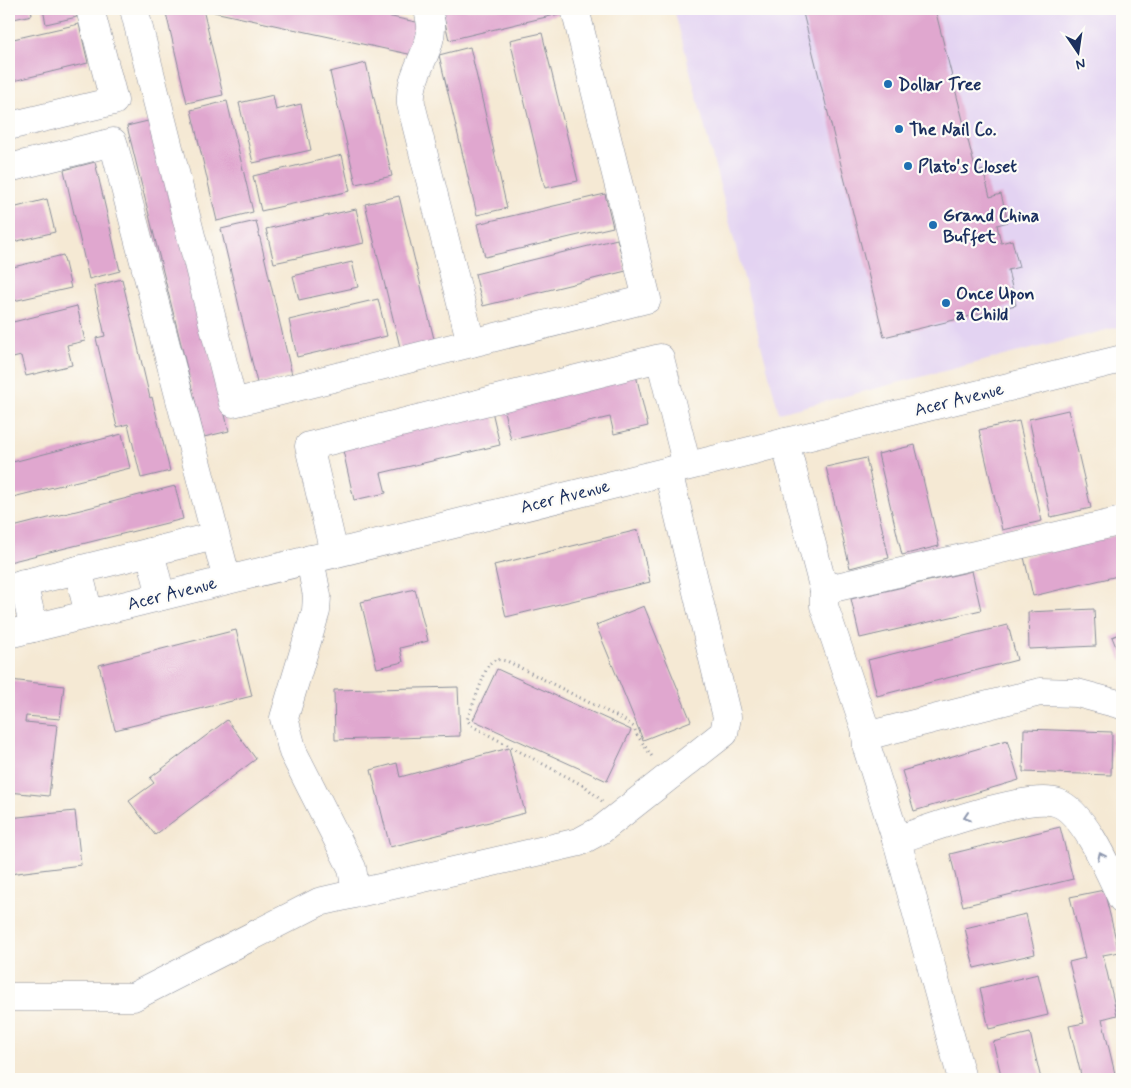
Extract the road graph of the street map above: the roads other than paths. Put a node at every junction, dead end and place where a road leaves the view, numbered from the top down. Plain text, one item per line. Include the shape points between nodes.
1 (90, 9) edge
2 (134, 9) edge
3 (428, 9) edge
4 (575, 9) edge
5 (9, 126) edge
6 (9, 168) edge
7 (471, 343) junction
8 (1122, 359) edge
9 (785, 442) junction
10 (678, 468) junction
11 (1122, 520) edge
12 (215, 536) junction
13 (150, 552) junction
14 (322, 556) junction
15 (78, 570) junction
16 (227, 580) junction
17 (16, 585) edge
18 (824, 590) junction
19 (161, 596) junction
20 (89, 614) junction
21 (22, 631) edge
22 (1122, 705) edge
23 (866, 736) junction
24 (896, 840) junction
25 (356, 894) junction
26 (1122, 899) edge
27 (9, 997) edge
28 (962, 1079) edge

1 - 5 street via 114,100
2 - 7 street via 233,403
3 - 7 street via 431,26 411,86 411,104
4 - 7 street via 646,299
6 - 12 street via 113,142
8 - 9 street, Acer Avenue
9 - 10 street, Acer Avenue
9 - 18 street
10 - 14 street, Acer Avenue
10 - 14 street via 660,358 309,446
10 - 25 street via 727,717 724,733 601,830 579,842
11 - 18 street
12 - 13 street
12 - 16 street
13 - 15 street
13 - 19 street
14 - 16 street, Acer Avenue
14 - 25 street via 316,611 284,718 293,752 352,868
15 - 17 street
15 - 20 street
16 - 19 street, Acer Avenue
17 - 21 street
18 - 23 street via 824,606
19 - 20 street, Acer Avenue
20 - 21 street, Acer Avenue
22 - 23 street via 1077,693 1040,692
23 - 24 street
26 -> 24 street via 1092,838 1075,815 1058,803 1035,800 980,813
24 - 28 street
25 - 27 street via 319,902 133,997

